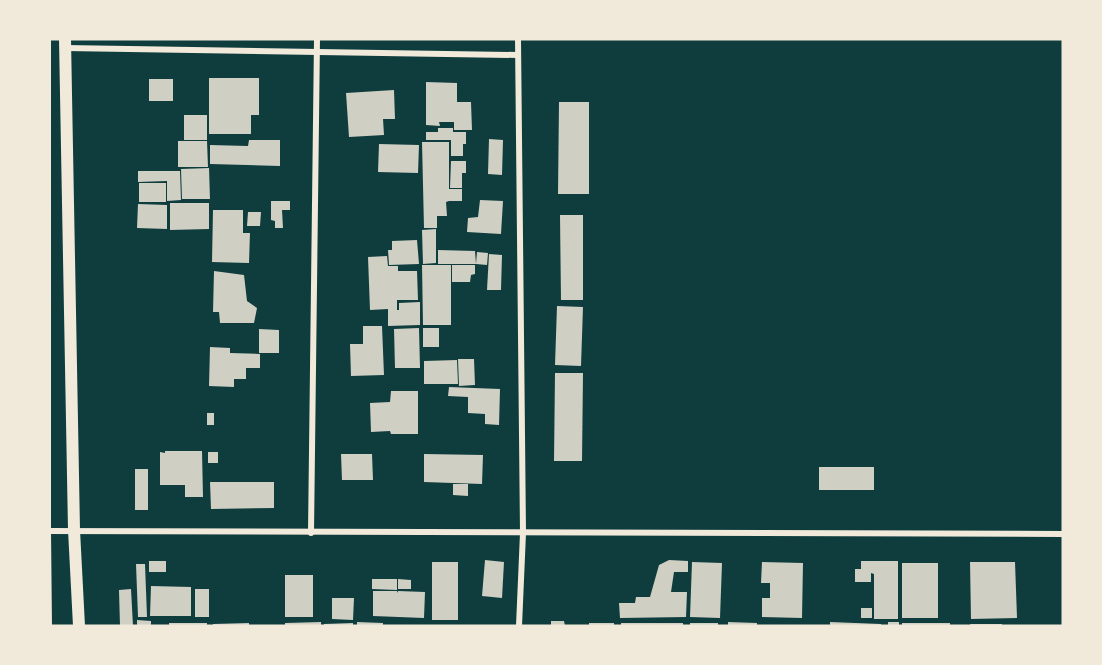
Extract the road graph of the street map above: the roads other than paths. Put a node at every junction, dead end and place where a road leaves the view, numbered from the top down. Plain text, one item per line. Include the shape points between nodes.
1 (45, 39) edge
2 (317, 39) edge
3 (518, 39) edge
4 (65, 44) edge
5 (318, 52) junction
6 (518, 55) junction
7 (42, 241) edge
8 (45, 531) junction
9 (74, 531) junction
10 (311, 533) junction
11 (523, 533) junction
12 (1063, 534) edge
13 (46, 626) edge
14 (78, 626) edge
15 (519, 626) edge

1 - 7 main road
2 - 5 street
3 - 6 street
4 - 5 street
4 - 9 main road
5 - 6 street
5 - 10 street
6 - 11 street
7 - 8 main road
8 - 9 street
8 - 13 main road
9 - 10 street
9 - 14 main road
10 - 11 street
11 - 12 street
11 - 15 street

